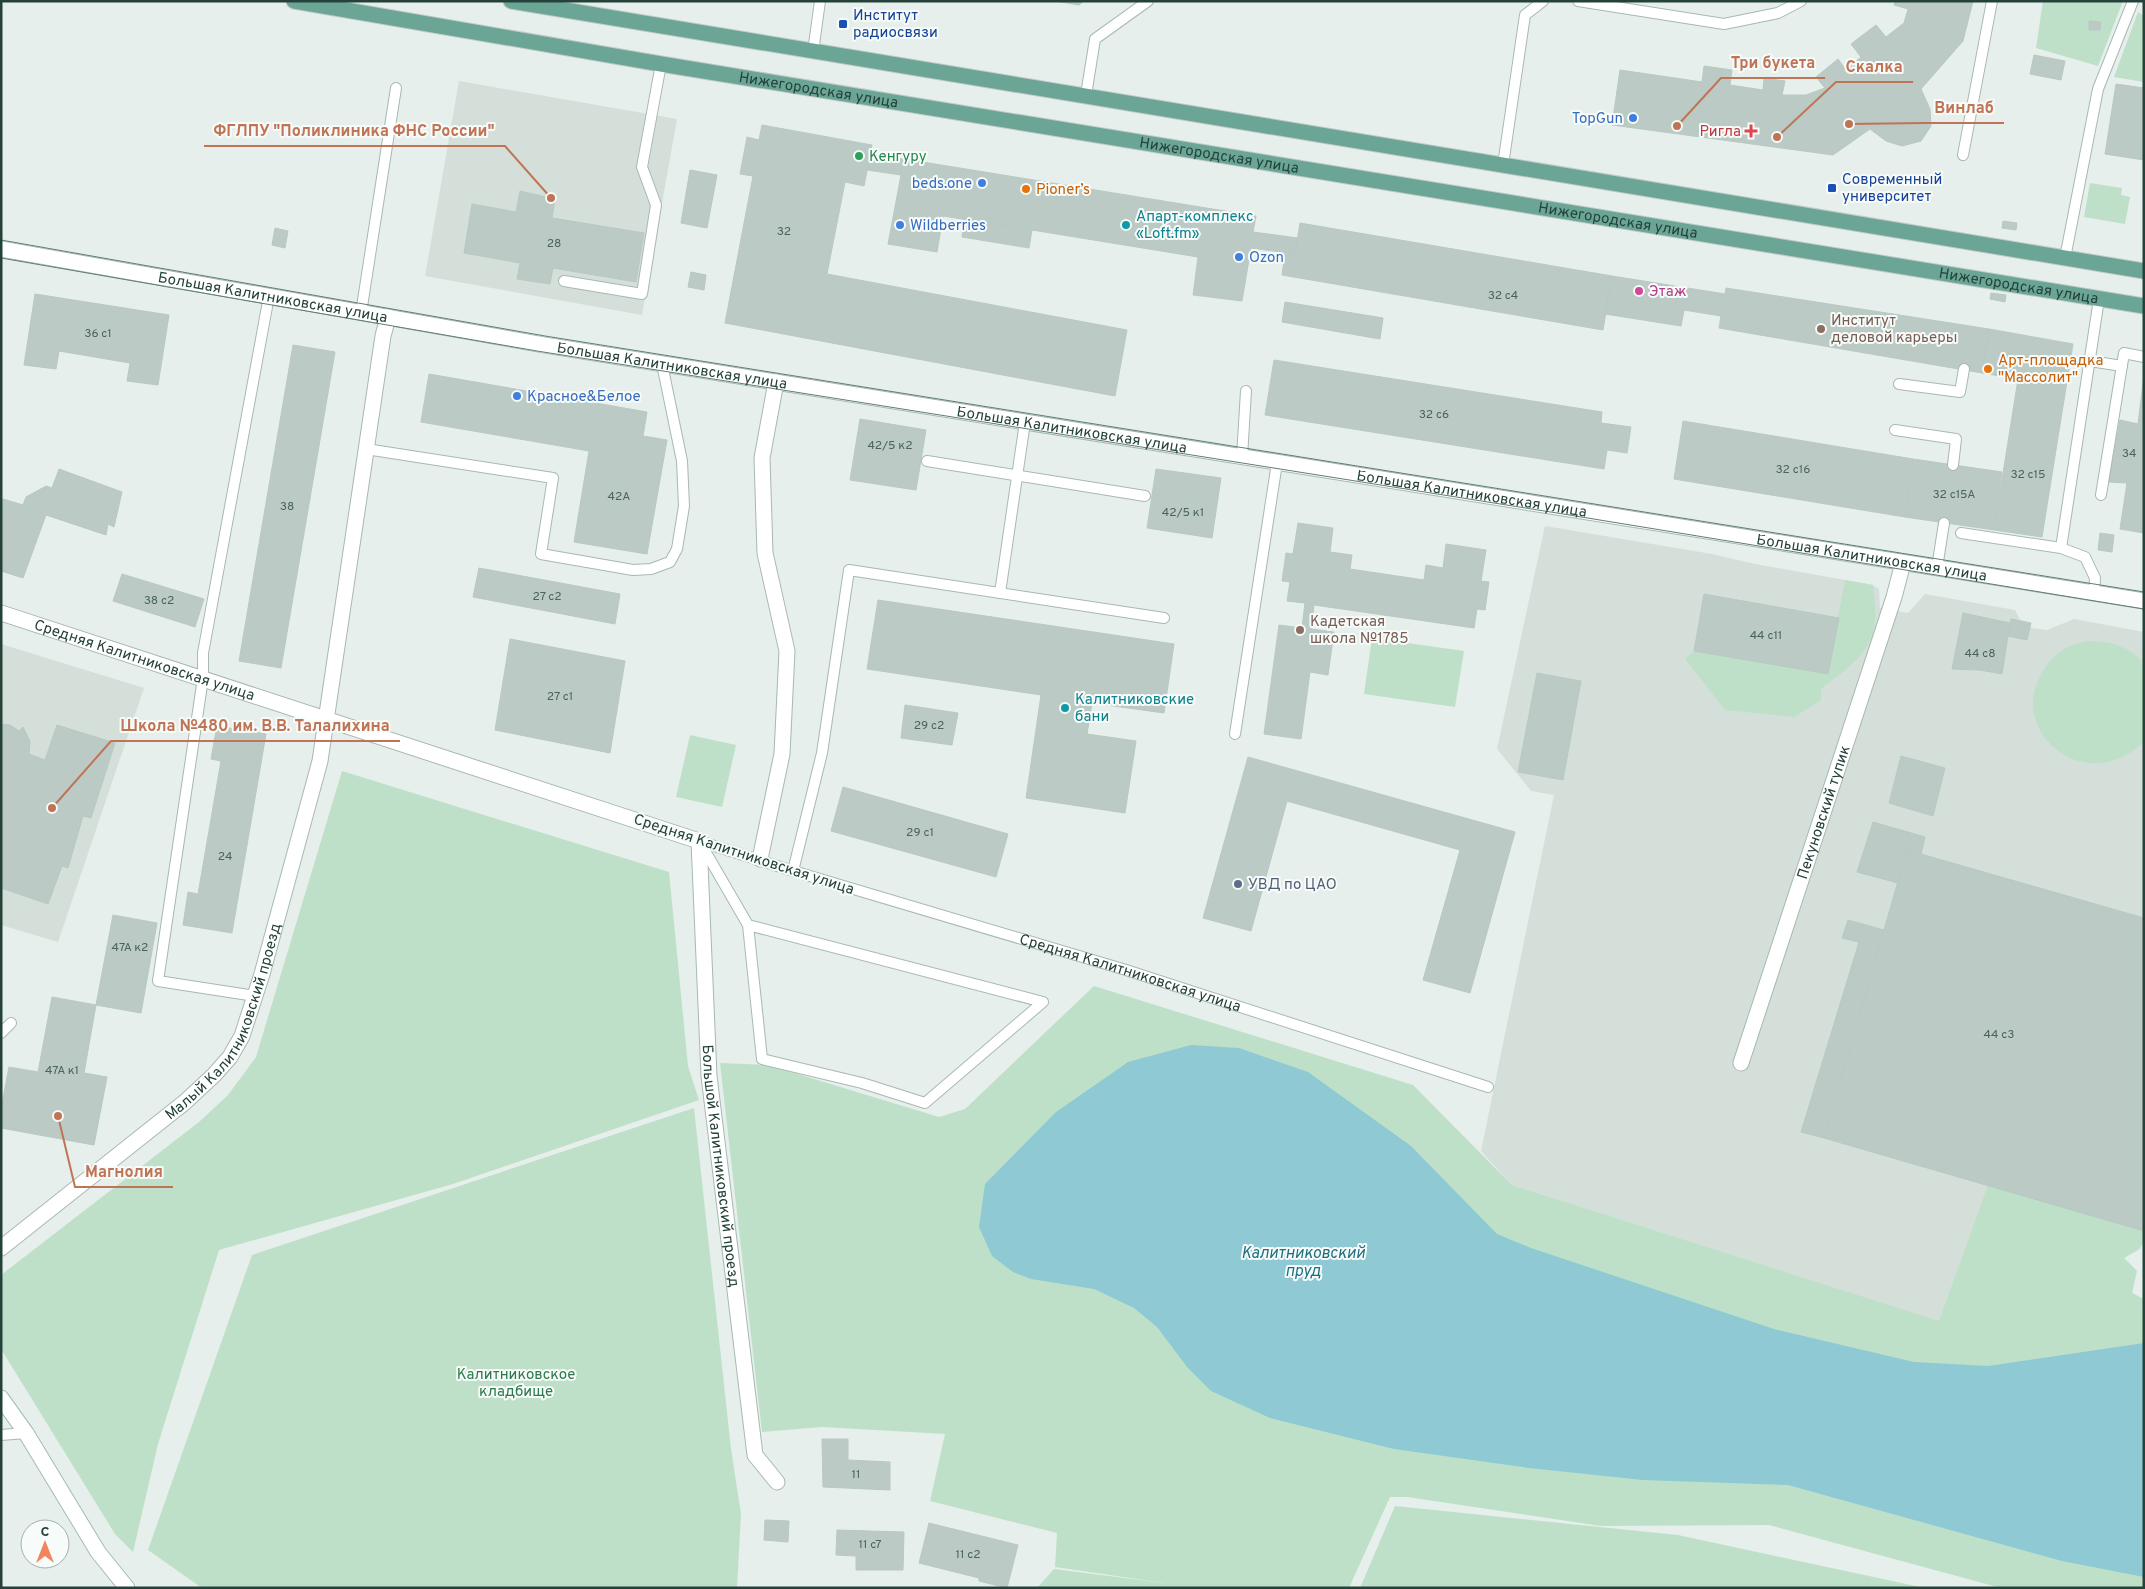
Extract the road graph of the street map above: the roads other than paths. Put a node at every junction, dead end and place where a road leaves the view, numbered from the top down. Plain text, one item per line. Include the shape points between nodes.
1 (294, 1) edge
2 (820, 1) edge
3 (1148, 1) edge
4 (1543, 1) edge
5 (1578, 1) edge
6 (1801, 1) edge
7 (1992, 1) edge
8 (2133, 1) edge
9 (519, 2) edge
10 (813, 52) junction
11 (661, 64) junction
12 (396, 88) dead end
13 (1086, 95) junction
14 (1963, 155) dead end
15 (1503, 165) junction
16 (1, 249) edge
17 (2065, 258) junction
18 (2144, 271) edge
19 (564, 281) dead end
20 (269, 296) junction
21 (2099, 299) junction
22 (2144, 306) edge
23 (361, 312) junction
24 (388, 317) junction
25 (2144, 357) edge
26 (2090, 362) junction
27 (662, 364) junction
28 (2122, 366) junction
29 (1964, 370) dead end
30 (776, 382) junction
31 (1899, 384) dead end
32 (1246, 391) dead end
33 (1025, 422) junction
34 (1895, 430) dead end
35 (366, 449) junction
36 (1242, 457) junction
37 (928, 461) dead end
38 (1277, 463) junction
39 (1953, 465) dead end
40 (1017, 474) junction
41 (2101, 495) dead end
42 (1145, 496) dead end
43 (1944, 523) dead end
44 (1961, 533) dead end
45 (2061, 548) junction
46 (1903, 563) junction
47 (1937, 568) junction
48 (1000, 593) junction
49 (2094, 594) junction
50 (2144, 601) edge
51 (1, 613) edge
52 (1164, 618) dead end
53 (204, 678) junction
54 (327, 718) junction
55 (1235, 734) dead end
56 (699, 841) junction
57 (760, 859) junction
58 (793, 871) junction
59 (748, 925) junction
60 (255, 996) junction
61 (11, 1023) dead end
62 (1, 1033) edge
63 (1741, 1063) dead end
64 (1488, 1087) dead end
65 (1, 1248) edge
66 (1, 1398) edge
67 (26, 1433) junction
68 (1, 1435) edge
69 (777, 1482) dead end
70 (127, 1588) edge

1 - 11 main road, Нижегородская улица
2 - 10 lane
3 - 13 lane via 1095,39
4 - 15 lane via 1525,15
5 - 6 lane via 1724,24 1778,13
7 - 14 lane
8 - 17 lane via 2098,89
9 - 10 main road
10 - 13 main road
11 - 19 lane via 642,167 656,206 642,294
11 - 21 main road, Нижегородская улица
12 - 23 lane
13 - 15 main road
15 - 17 main road
16 - 20 street, Большая Калитниковская улица
17 - 18 main road
20 - 23 street, Большая Калитниковская улица
20 - 53 lane via 204,653
21 - 22 main road, Нижегородская улица
21 - 26 lane
23 - 24 street, Большая Калитниковская улица
24 - 27 street, Большая Калитниковская улица
24 - 35 street, Малый Калитниковский проезд
25 - 28 lane via 2124,353
26 - 28 lane
26 - 45 lane
27 - 30 street, Большая Калитниковская улица
27 - 35 lane via 682,461 684,506 677,549 670,562 651,569 633,570 541,554 553,478
28 - 41 lane
29 - 31 lane via 1960,392
30 - 33 street, Большая Калитниковская улица
30 - 57 street via 762,458 765,553 786,651 782,754
32 - 36 lane
33 - 36 street, Большая Калитниковская улица
33 - 40 lane
34 - 39 lane via 1956,439
35 - 54 street, Малый Калитниковский проезд
36 - 38 street, Большая Калитниковская улица
37 - 40 lane
38 - 46 street, Большая Калитниковская улица
38 - 55 lane
40 - 42 lane
40 - 48 lane
43 - 47 lane
44 - 45 lane
45 - 49 lane via 2085,558 2095,578
46 - 47 street, Большая Калитниковская улица
46 - 63 street, Пекуновский тупик
47 - 49 street, Большая Калитниковская улица
48 - 52 lane
48 - 58 lane via 849,570 822,753
49 - 50 street, Большая Калитниковская улица
51 - 53 street, Средняя Калитниковская улица
53 - 54 street, Средняя Калитниковская улица
53 - 60 lane via 158,981
54 - 56 street, Средняя Калитниковская улица
54 - 60 street, Малый Калитниковский проезд via 320,761
56 - 57 lane, Средняя Калитниковская улица
56 - 59 lane
56 - 69 street, Большой Калитниковский проезд via 711,1096 755,1455
57 - 58 lane, Средняя Калитниковская улица
58 - 64 lane, Средняя Калитниковская улица via 1126,970
59 - 59 lane via 762,1059 862,1082 924,1103 1043,1002
60 - 65 street, Малый Калитниковский проезд via 242,1036 214,1075 185,1102
61 - 62 lane
66 - 67 street
67 - 68 lane
67 - 70 street via 98,1552

